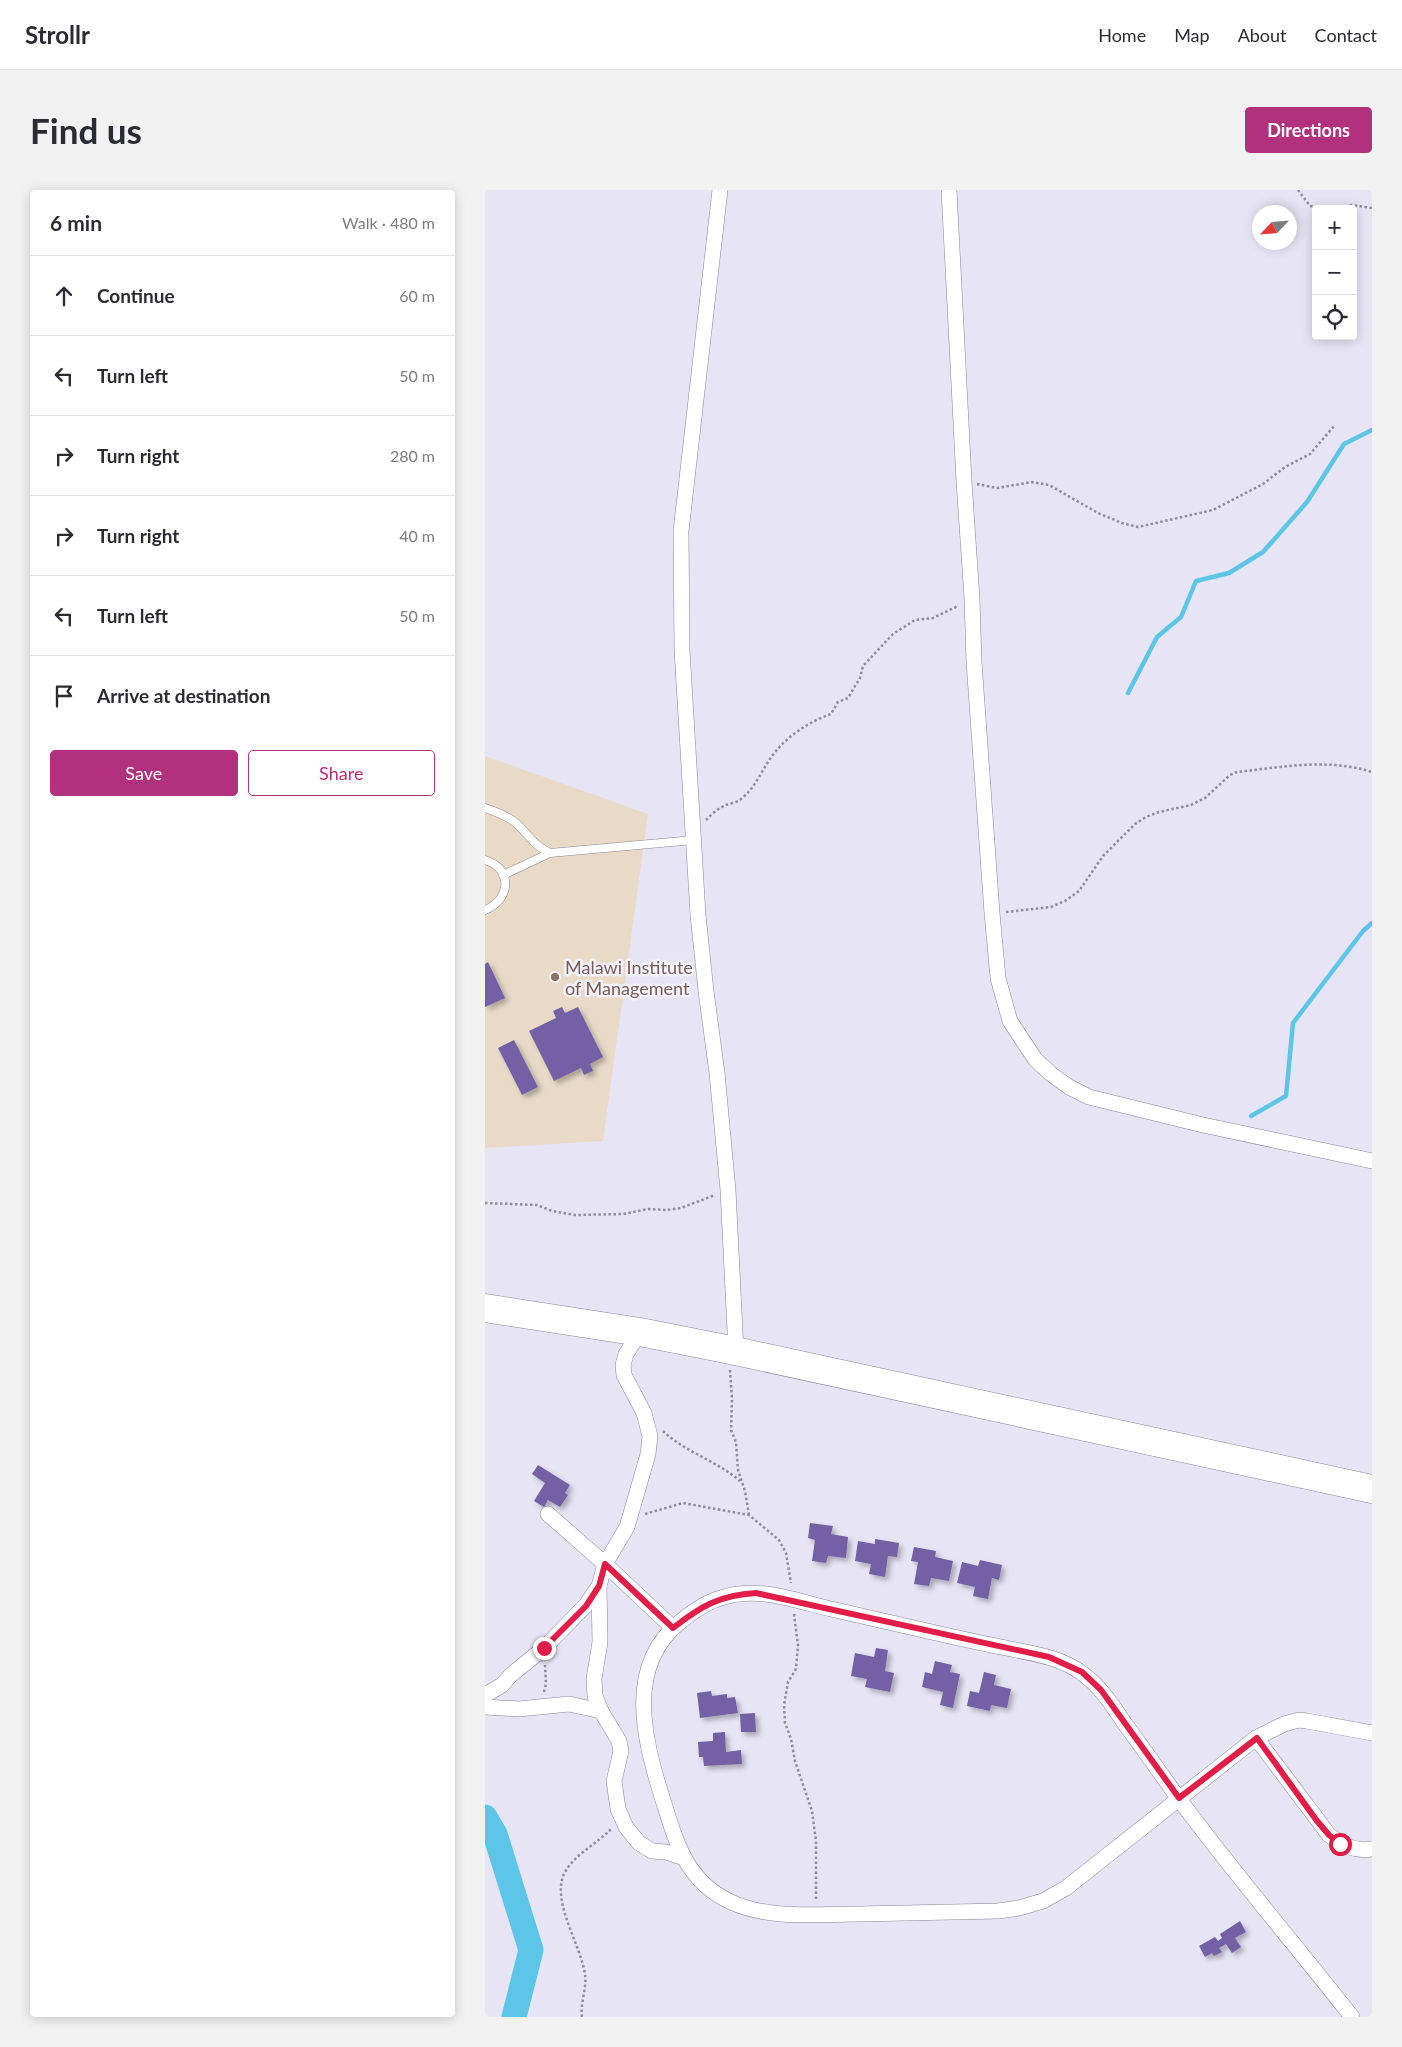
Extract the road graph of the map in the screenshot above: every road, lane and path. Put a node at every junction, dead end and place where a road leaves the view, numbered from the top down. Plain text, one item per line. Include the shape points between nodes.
1 (720, 190) edge
2 (949, 190) edge
3 (1298, 190) edge
4 (1372, 208) edge
5 (1335, 425) dead end
6 (964, 481) junction
7 (972, 599) junction
8 (1372, 772) edge
9 (485, 808) edge
10 (693, 824) junction
11 (694, 840) junction
12 (550, 853) junction
13 (485, 860) edge
14 (503, 875) junction
15 (485, 910) edge
16 (992, 913) junction
17 (1372, 1162) edge
18 (728, 1190) junction
19 (485, 1203) edge
20 (485, 1308) edge
21 (640, 1332) junction
22 (731, 1350) junction
23 (644, 1413) junction
24 (741, 1481) junction
25 (1372, 1489) edge
26 (548, 1514) dead end
27 (749, 1515) junction
28 (627, 1527) junction
29 (605, 1564) junction
30 (599, 1586) junction
31 (793, 1600) junction
32 (673, 1628) junction
33 (544, 1648) junction
34 (485, 1695) edge
35 (485, 1707) edge
36 (535, 1709) junction
37 (601, 1711) junction
38 (1372, 1733) edge
39 (1257, 1738) junction
40 (1179, 1798) junction
41 (618, 1809) junction
42 (1372, 1849) edge
43 (684, 1858) junction
44 (815, 1914) junction
45 (582, 2017) edge
46 (1352, 2017) edge

1 - 10 street via 681,531 682,650
2 - 6 street
3 - 4 path via 1311,206
5 - 6 path via 1310,454 1230,502 1213,510 1138,527 1098,513 1049,485 1032,482 997,488
6 - 7 street
7 - 10 path via 933,618 915,620 893,634 863,666 848,698 838,702 831,714 819,718 782,745 740,800 724,805 705,820
7 - 16 street
8 - 16 path via 1353,766 1317,764 1237,772 1205,798 1145,817 1135,824 1095,865 1079,891 1065,901 1051,907
9 - 12 lane via 507,817 538,847
10 - 11 street
11 - 12 lane
11 - 18 street via 698,915
12 - 14 lane
13 - 14 lane via 494,864
14 - 15 lane via 504,894 493,907
16 - 17 street via 998,978 1011,1021 1035,1059 1069,1088 1089,1097 1203,1125
18 - 19 path via 681,1208 648,1208 623,1214 575,1215 537,1205
18 - 22 street
20 - 21 highway
21 - 22 highway
21 - 23 street via 626,1354 623,1370
22 - 24 path via 731,1430 736,1442
22 - 25 highway
23 - 24 path via 682,1445
23 - 28 street via 650,1436 648,1454
24 - 27 path
26 - 29 street
27 - 28 path via 683,1503 645,1514
27 - 31 path via 779,1540 786,1553
28 - 29 street
29 - 30 street
29 - 32 street
30 - 33 street via 586,1606
30 - 37 street via 600,1642 593,1679
31 - 32 street via 756,1593 722,1597 692,1613
31 - 40 street via 1065,1663 1082,1672 1101,1690
31 - 44 path via 798,1645 796,1669 788,1682 784,1705 785,1723 812,1811 816,1842
32 - 43 street via 659,1644 650,1663 643,1697 644,1728 677,1846
33 - 34 street via 502,1685
33 - 36 path via 546,1684
35 - 36 street
36 - 37 street via 569,1704
37 - 41 street via 619,1741 621,1751 613,1781
38 - 39 street via 1299,1720
39 - 40 street
39 - 42 street via 1329,1835 1340,1844 1357,1850
40 - 44 street via 1084,1876 1043,1901 999,1911
40 - 46 street
41 - 43 street via 626,1827 639,1843 652,1851
41 - 45 path via 613,1828 574,1860 564,1874 560,1888 585,1975
43 - 44 street via 705,1886 735,1904 773,1913

